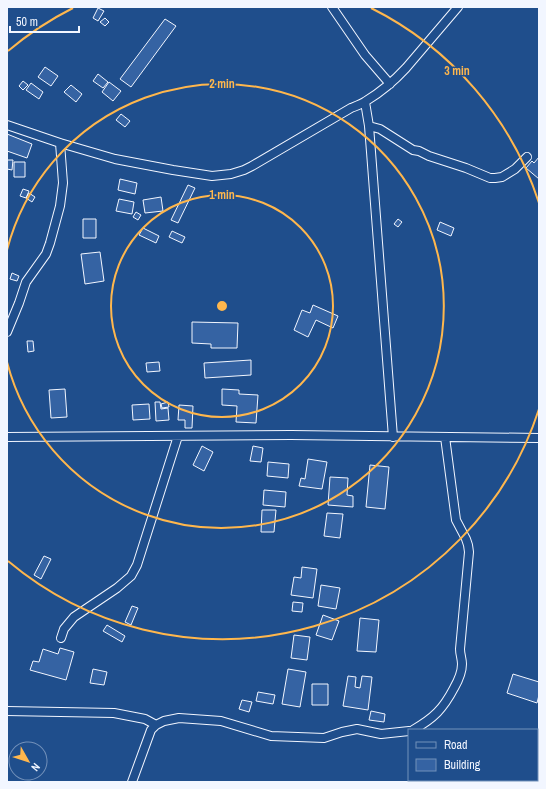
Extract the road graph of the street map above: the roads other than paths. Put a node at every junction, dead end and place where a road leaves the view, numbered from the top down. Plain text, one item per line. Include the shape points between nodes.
1 (332, 7) edge
2 (458, 7) edge
3 (390, 84) junction
4 (365, 102) junction
5 (7, 126) edge
6 (369, 126) junction
7 (60, 143) junction
8 (527, 157) dead end
9 (7, 332) edge
10 (178, 436) junction
11 (7, 437) edge
12 (393, 437) junction
13 (445, 437) junction
14 (539, 438) edge
15 (61, 638) dead end
16 (7, 711) edge
17 (156, 725) junction
18 (415, 729) edge
19 (408, 730) edge
20 (132, 782) edge

1 - 3 street via 364,55
2 - 3 street
3 - 4 street
4 - 6 street
4 - 7 street via 252,166 231,174 212,176 115,159
5 - 7 street
6 - 8 street via 385,132 413,150 490,178 502,177
6 - 12 street
7 - 9 street via 63,183 50,243 46,254 26,282
10 - 11 street
10 - 12 street
10 - 15 street via 137,565 131,576 74,618 64,629
12 - 13 street
13 - 14 street
13 - 18 street via 456,520 466,539 469,552 460,649 462,665 458,682 448,700 426,722
16 - 17 street via 114,713 146,719
17 - 19 street via 179,718 204,719 221,721 271,736 310,738 324,738 357,729 381,734
17 - 20 street via 151,730

